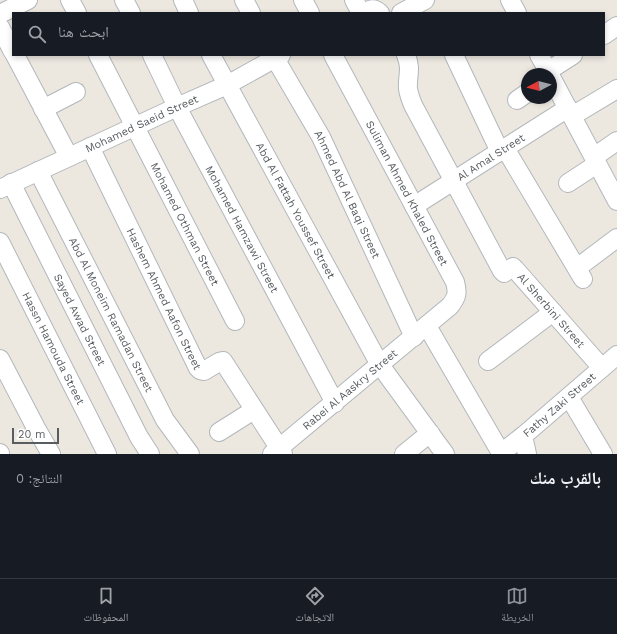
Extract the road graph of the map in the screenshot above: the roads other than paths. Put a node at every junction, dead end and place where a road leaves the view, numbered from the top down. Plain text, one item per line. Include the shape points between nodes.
1 (28, 0) edge
2 (70, 0) edge
3 (124, 0) edge
4 (183, 0) edge
5 (244, 0) edge
6 (303, 0) edge
7 (354, 0) edge
8 (426, 0) edge
9 (510, 0) edge
10 (76, 12) edge
11 (130, 12) edge
12 (189, 12) edge
13 (250, 12) edge
14 (309, 12) edge
15 (360, 12) edge
16 (366, 12) edge
17 (378, 12) edge
18 (403, 12) edge
19 (433, 12) edge
20 (516, 12) edge
21 (0, 14) edge
22 (617, 26) edge
23 (0, 27) edge
24 (605, 34) edge
25 (12, 46) edge
26 (18, 56) edge
27 (99, 56) edge
28 (152, 56) edge
29 (212, 56) edge
30 (276, 56) edge
31 (334, 56) edge
32 (406, 56) edge
33 (455, 56) edge
34 (540, 56) edge
35 (572, 56) edge
36 (546, 68) edge
37 (557, 69) edge
38 (227, 85) junction
39 (557, 88) edge
40 (617, 89) edge
41 (76, 92) dead end
42 (177, 106) junction
43 (43, 109) junction
44 (570, 112) junction
45 (135, 126) junction
46 (617, 141) edge
47 (90, 147) junction
48 (502, 150) junction
49 (68, 157) junction
50 (596, 160) junction
51 (38, 171) junction
52 (454, 181) junction
53 (568, 183) dead end
54 (4, 184) edge
55 (617, 201) edge
56 (414, 206) junction
57 (617, 238) edge
58 (0, 242) edge
59 (553, 312) junction
60 (235, 322) dead end
61 (421, 331) junction
62 (617, 355) edge
63 (0, 359) edge
64 (488, 361) dead end
65 (380, 365) junction
66 (602, 368) junction
67 (568, 397) junction
68 (334, 403) junction
69 (254, 410) junction
70 (219, 432) dead end
71 (430, 434) junction
72 (523, 436) junction
73 (278, 452) edge
74 (51, 454) edge
75 (106, 454) edge
76 (150, 454) edge
77 (190, 454) edge
78 (404, 454) edge
79 (445, 454) edge
80 (500, 454) edge
81 (527, 454) edge
82 (603, 454) edge

1 - 21 street
2 - 10 street
3 - 11 street
4 - 12 street
5 - 13 street
6 - 14 street
7 - 15 street
8 - 18 street
8 - 19 street
9 - 20 street
16 - 17 street via 374,9
22 - 24 street
23 - 25 street
26 - 43 street
27 - 45 street, Mohamed Othman Street
28 - 42 street, Mohamed Hamzawi Street
29 - 38 street, Abd Al Fattah Youssef Street
30 - 38 street, Mohamed Saeid Street
30 - 61 street, Ahmed Abd Al Baqi Street via 321,137
31 - 56 street, Suliman Ahmed Khaled Street
32 - 52 street via 410,97
33 - 48 street
34 - 36 street
35 - 37 street
38 - 42 street, Mohamed Saeid Street
38 - 65 street, Abd Al Fattah Youssef Street
39 - 44 street
40 - 44 street, Al Amal Street
41 - 43 street
42 - 45 street, Mohamed Saeid Street
42 - 68 street, Mohamed Hamzawi Street
43 - 49 street
44 - 48 street, Al Amal Street
44 - 50 street
45 - 47 street, Mohamed Saeid Street
45 - 60 street, Mohamed Othman Street
46 - 50 street
47 - 49 street, Mohamed Saeid Street
47 - 69 street, Hashem Ahmed Aafon Street via 198,368 204,371 224,361
48 - 52 street, Al Amal Street
48 - 57 street via 580,273
49 - 51 street, Mohamed Saeid Street
50 - 53 street
50 - 55 street
51 - 54 street, Mohamed Saeid Street
51 - 77 street, Abd Al Moneim Ramadan Street via 165,420
52 - 56 street, Al Amal Street
52 - 59 street, Al Sherbini Street via 502,271 504,273 514,268
54 - 76 street, Sayed Awad Street
56 - 61 street, Suliman Ahmed Khaled Street via 455,282 457,291 456,299 450,306
58 - 75 street, Hassn Hamouda Street
59 - 64 street
59 - 66 street, Al Sherbini Street
61 - 65 street, Rabei Al Aaskry Street
61 - 80 street, Ahmed Abd Al Baqi Street
62 - 66 street, Fathy Zaki Street
63 - 74 street
65 - 68 street, Rabei Al Aaskry Street
65 - 71 street, Abd Al Fattah Youssef Street
66 - 67 street, Fathy Zaki Street
67 - 72 street, Fathy Zaki Street
67 - 82 street
68 - 73 street, Rabei Al Aaskry Street
69 - 70 street
69 - 73 street, Hashem Ahmed Aafon Street
71 - 78 street
71 - 79 street, Abd Al Fattah Youssef Street
72 - 80 street, Fathy Zaki Street
72 - 81 street

